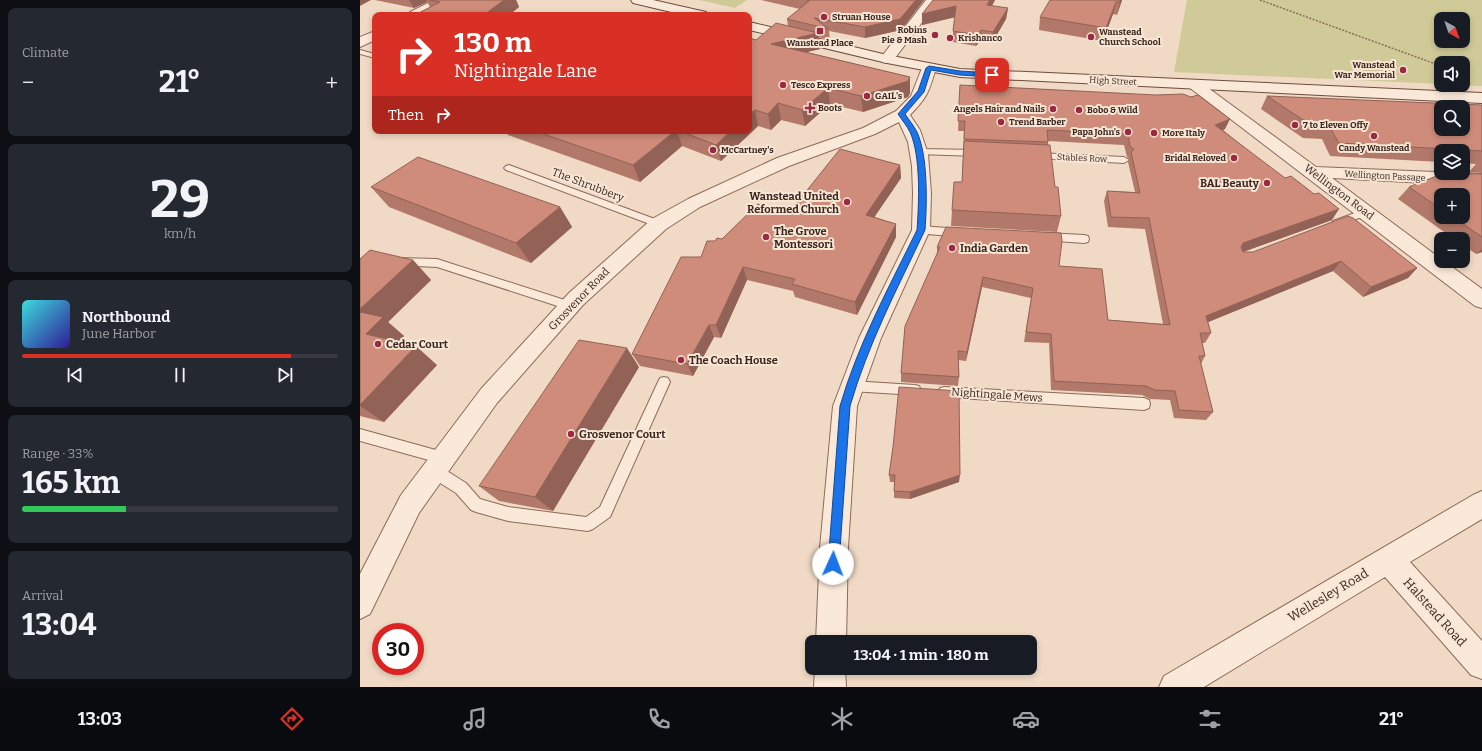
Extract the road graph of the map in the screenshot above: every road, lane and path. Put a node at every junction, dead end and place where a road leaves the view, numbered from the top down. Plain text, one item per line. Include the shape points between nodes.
1 (444, 0) edge
2 (637, 0) edge
3 (933, 0) edge
4 (1260, 0) edge
5 (421, 12) edge
6 (674, 12) edge
7 (752, 27) edge
8 (372, 37) edge
9 (360, 43) edge
10 (360, 52) edge
11 (372, 55) edge
12 (887, 60) junction
13 (1434, 63) edge
14 (929, 68) junction
15 (1195, 85) junction
16 (1482, 98) edge
17 (902, 114) junction
18 (920, 152) junction
19 (990, 154) edge
20 (1030, 155) edge
21 (1124, 160) dead end
22 (508, 168) dead end
23 (1312, 172) junction
24 (1482, 180) edge
25 (1366, 212) junction
26 (659, 224) junction
27 (1324, 228) edge
28 (921, 230) junction
29 (967, 233) edge
30 (1037, 237) edge
31 (1084, 239) dead end
32 (385, 262) edge
33 (1482, 300) edge
34 (570, 306) junction
35 (664, 382) dead end
36 (851, 386) junction
37 (1144, 404) dead end
38 (360, 434) edge
39 (439, 464) junction
40 (1482, 504) edge
41 (1388, 559) junction
42 (360, 604) edge
43 (831, 635) edge
44 (1482, 664) edge
45 (830, 675) edge
46 (830, 687) edge
47 (1175, 687) edge

1 - 5 street
2 - 6 street
3 - 12 street
4 - 13 path
7 - 12 street, High Street
8 - 9 street
10 - 11 lane
12 - 14 street, High Street
14 - 15 street, High Street via 960,73
14 - 17 street via 921,92
15 - 16 street, High Street
15 - 23 street, Wellington Road
17 - 18 street via 913,132
17 - 26 street, Grosvenor Road via 869,131 783,162 694,203
18 - 19 lane
18 - 28 street
20 - 21 lane, Stables Row
22 - 26 lane, The Shrubbery
23 - 24 street, Wellington Passage
23 - 25 street, Wellington Road
25 - 27 lane
25 - 33 street, Wellington Road
26 - 34 street, Grosvenor Road
28 - 29 lane
28 - 36 street via 874,328
30 - 31 lane
32 - 34 lane via 437,263
34 - 39 street, Grosvenor Road via 489,396
35 - 39 lane via 605,512 588,524 508,514 476,505
36 - 37 lane, Nightingale Mews
36 - 43 street via 845,406 834,540
38 - 39 lane
39 - 42 street, Grosvenor Road via 410,504
40 - 41 street, Wellesley Road
41 - 44 street, Halstead Road
41 - 47 street, Wellesley Road
45 - 46 street

